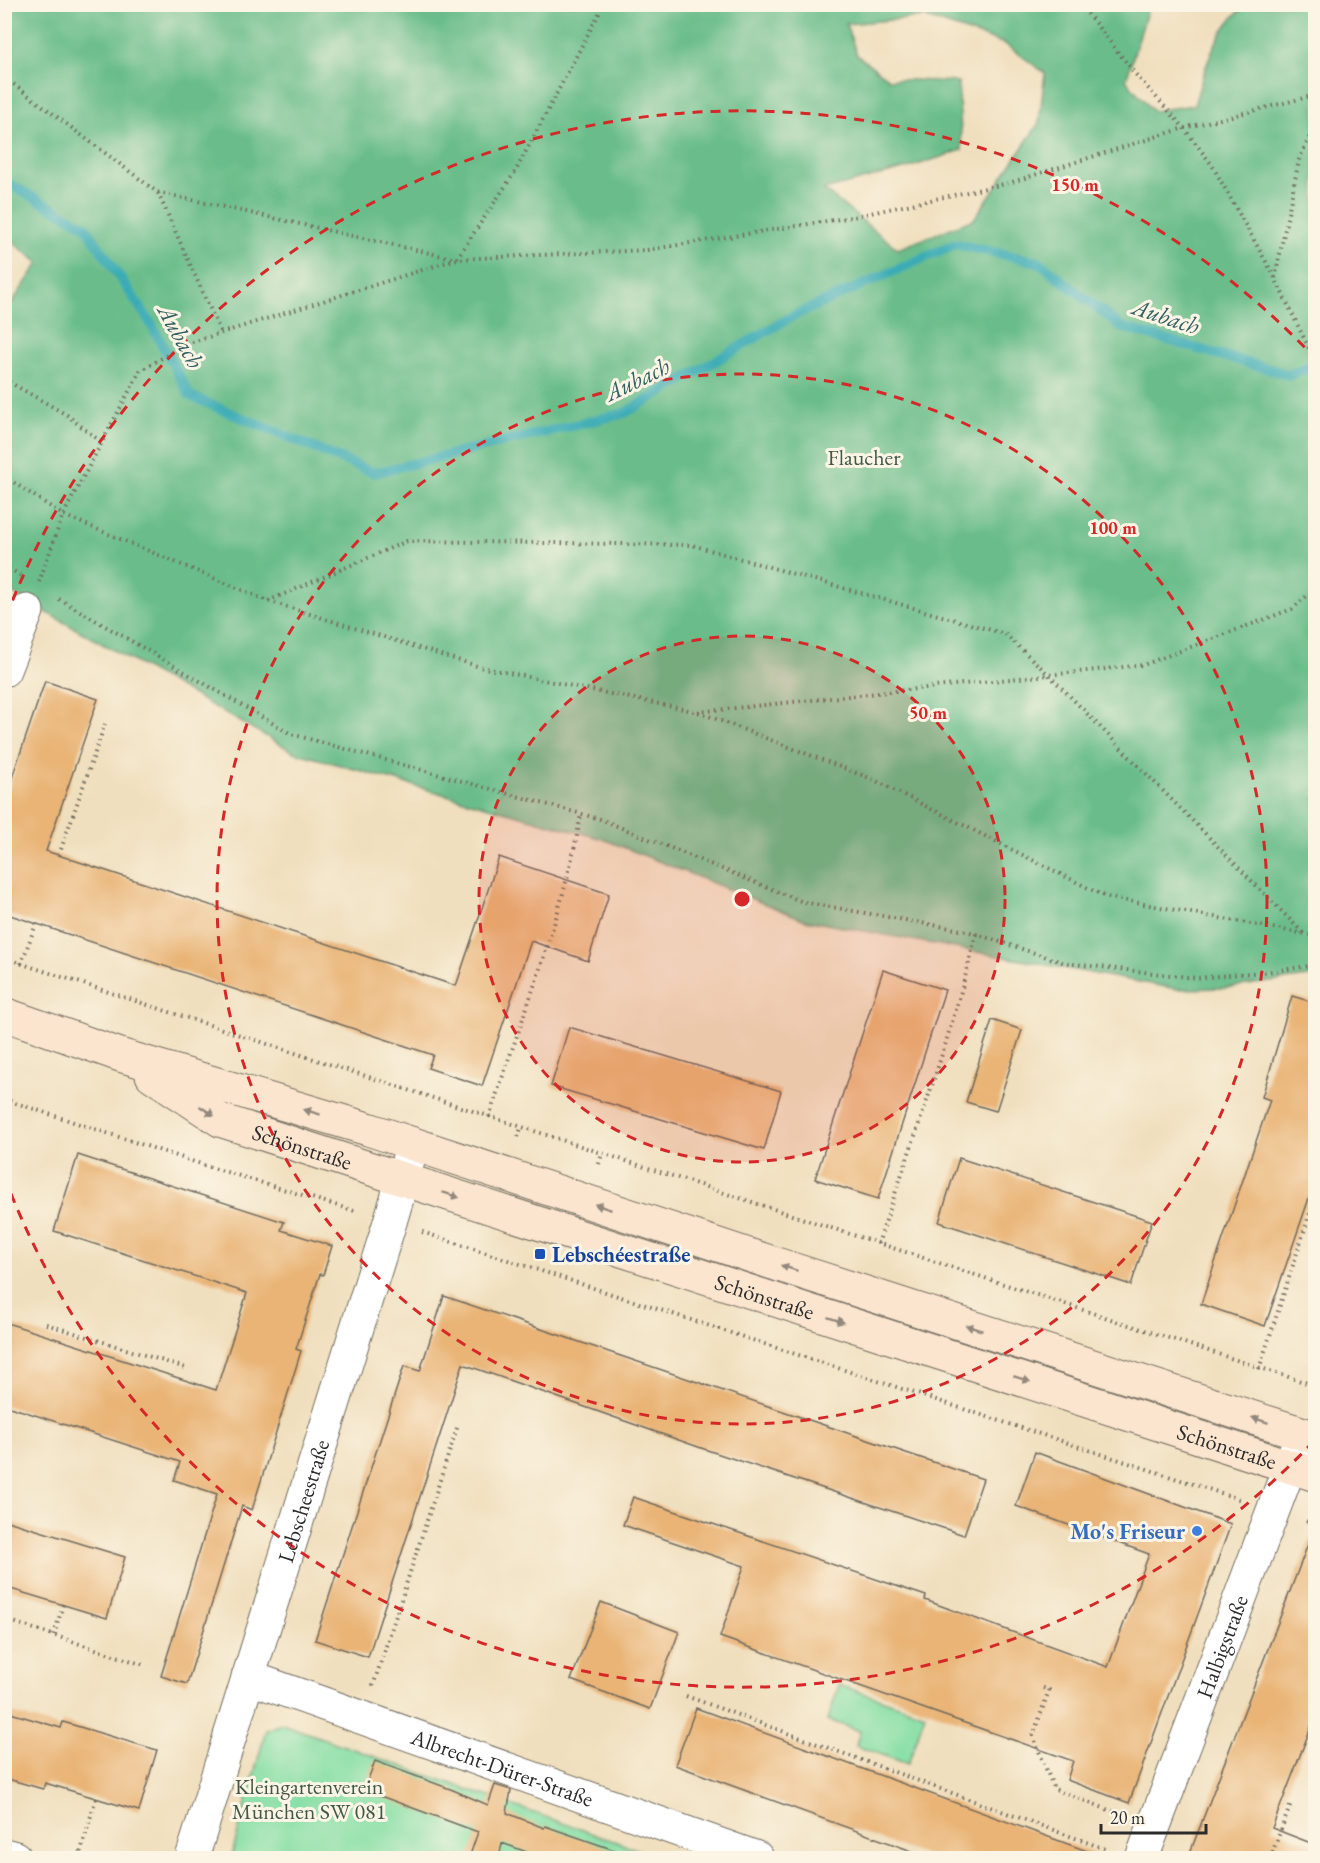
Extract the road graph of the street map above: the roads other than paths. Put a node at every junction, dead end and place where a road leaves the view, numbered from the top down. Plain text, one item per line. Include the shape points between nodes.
1 (32, 599) road end
2 (4, 670) edge
3 (4, 1014) edge
4 (123, 1056) junction
5 (413, 1144) junction
6 (402, 1179) junction
7 (1309, 1436) edge
8 (1303, 1471) edge
9 (248, 1677) junction
10 (4, 1855) edge
11 (1131, 1856) edge
12 (15, 1858) edge
13 (192, 1858) edge
14 (757, 1858) edge

1 - 2 street
3 - 4 street, Schönstraße
5 -> 4 street, Schönstraße
4 -> 6 street, Schönstraße via 220,1120
5 - 6 street, Lebscheestraße
7 -> 5 street, Schönstraße
6 -> 8 street, Schönstraße
6 - 9 street, Lebscheestraße
7 - 8 street, Halbigstraße
8 - 11 street, Halbigstraße via 1273,1510
9 - 13 street, Lebscheestraße
9 - 14 street, Albrecht-Dürer-Straße
10 - 12 street

